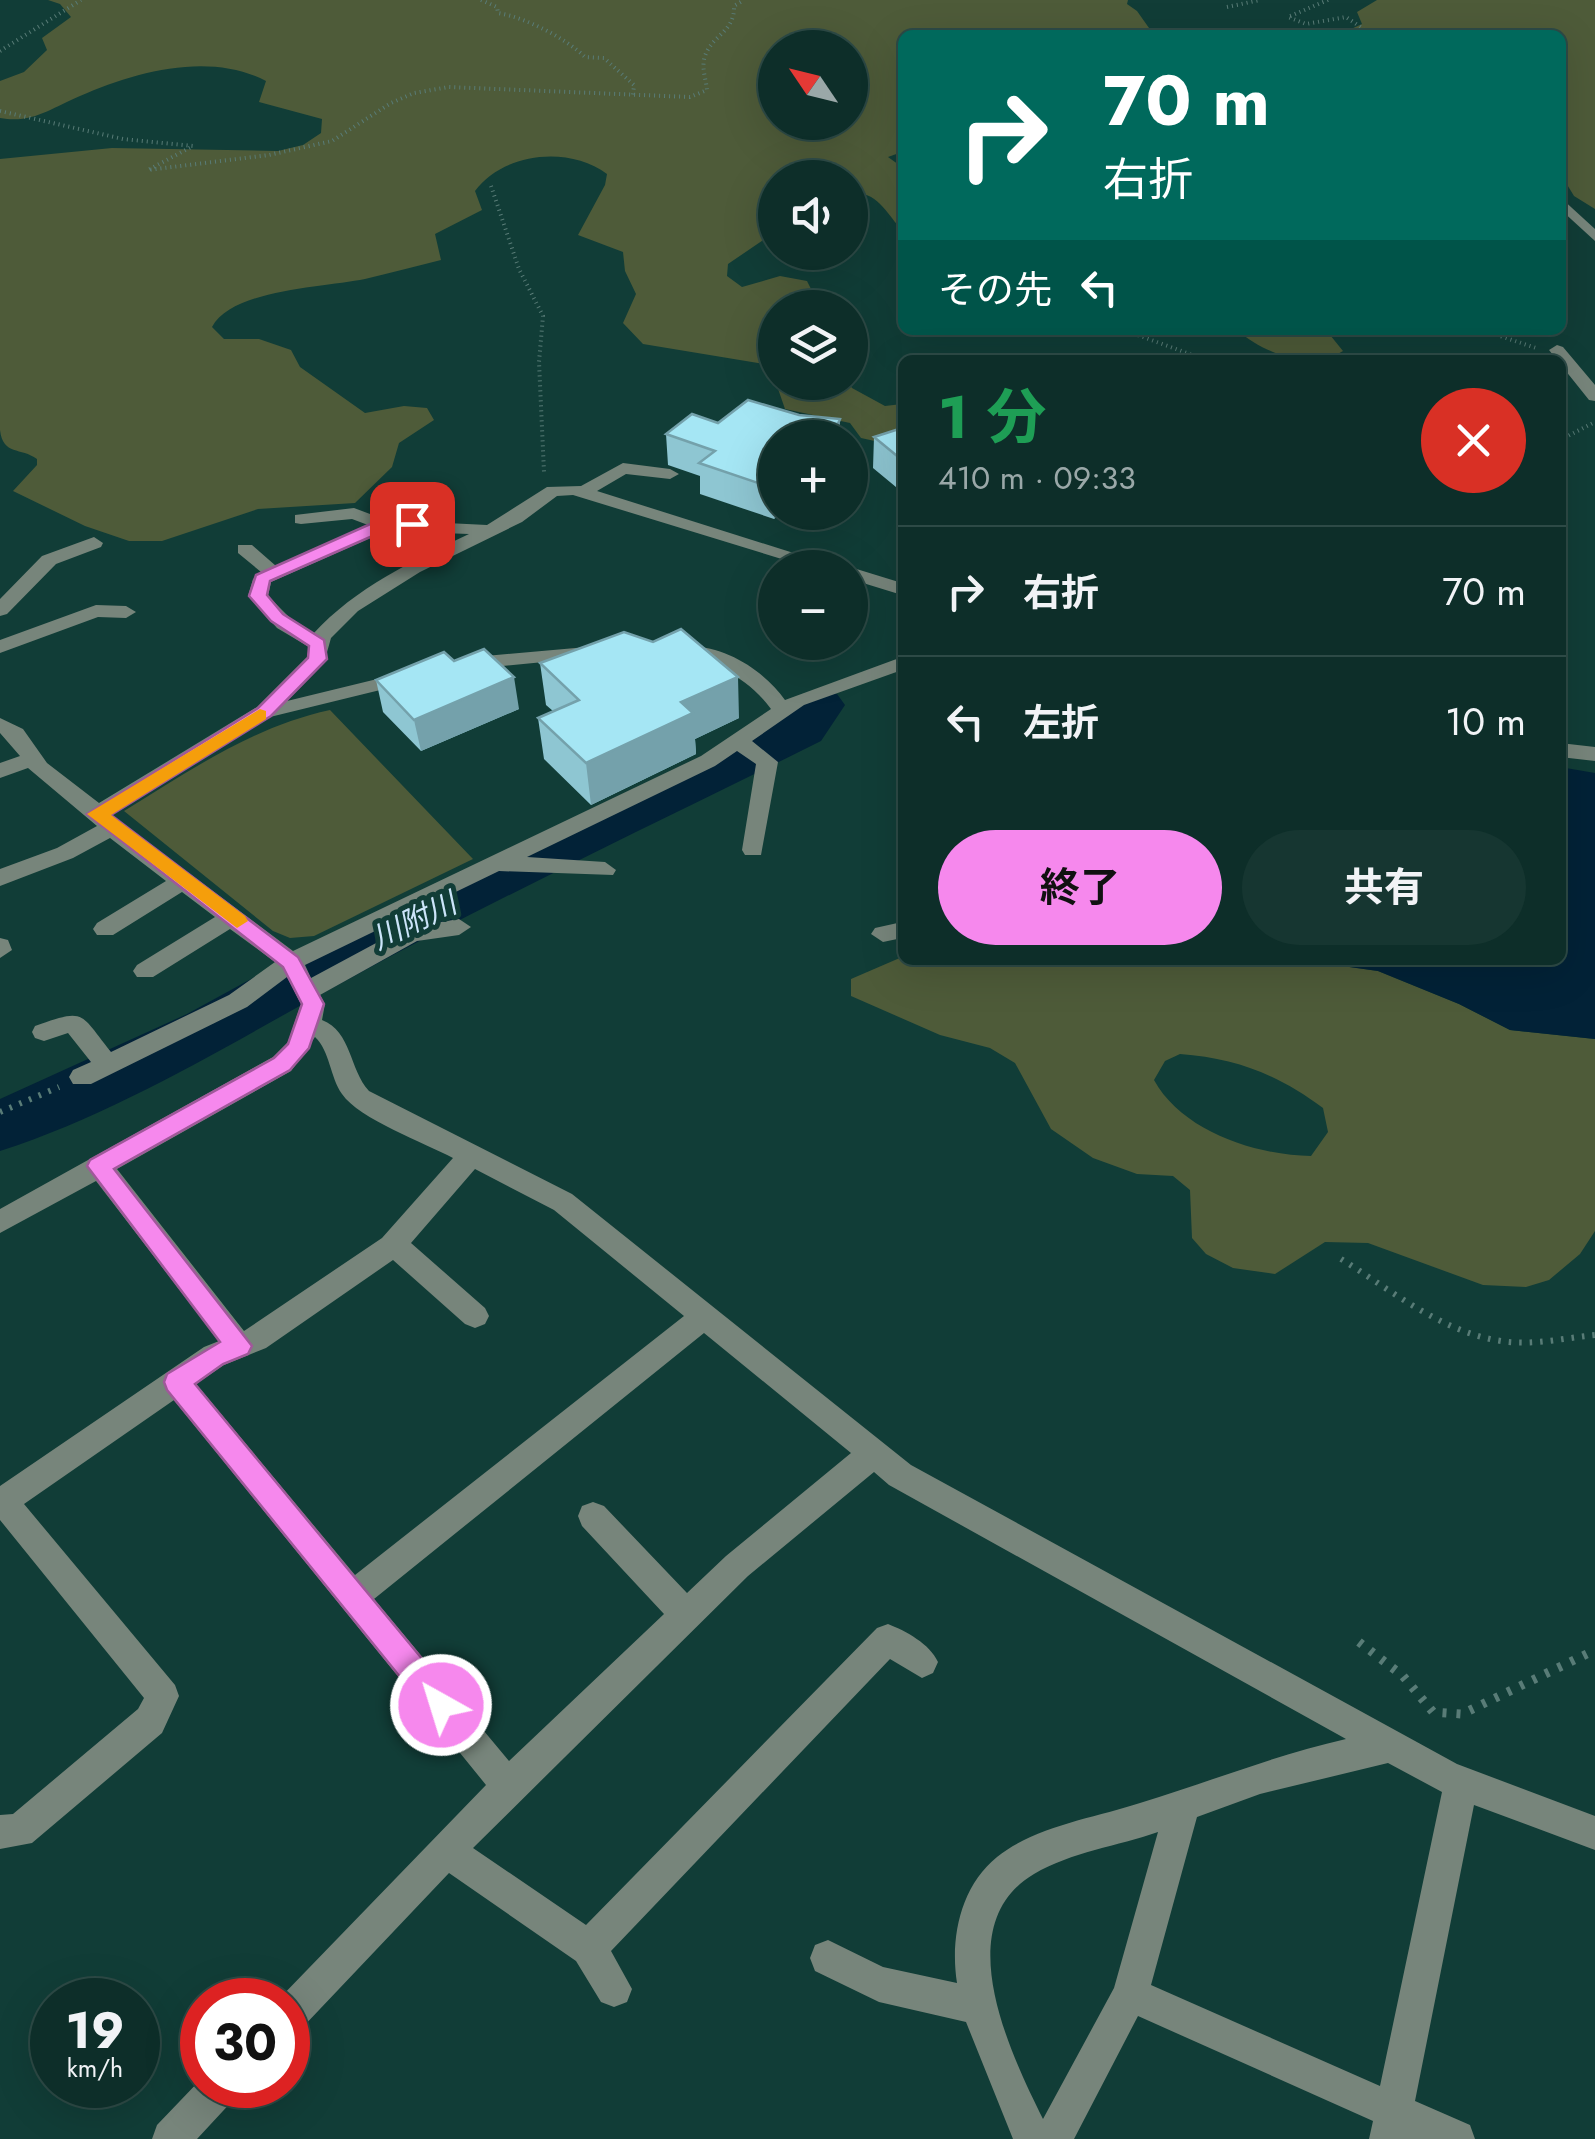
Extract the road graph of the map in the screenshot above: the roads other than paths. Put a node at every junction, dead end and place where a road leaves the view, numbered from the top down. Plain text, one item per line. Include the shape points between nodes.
1 (1566, 208) edge
2 (1595, 237) edge
3 (1557, 350) road end
4 (1561, 355) edge
5 (1566, 361) edge
6 (1595, 396) edge
7 (670, 474) dead end
8 (582, 493) junction
9 (301, 519) dead end
10 (383, 525) junction
11 (490, 531) junction
12 (94, 543) dead end
13 (245, 549) dead end
14 (772, 550) edge
15 (272, 572) junction
16 (868, 579) edge
17 (898, 588) edge
18 (0, 610) edge
19 (126, 612) dead end
20 (318, 644) junction
21 (0, 647) edge
22 (619, 650) edge
23 (668, 652) edge
24 (894, 666) edge
25 (789, 705) junction
26 (264, 712) junction
27 (0, 724) edge
28 (750, 749) junction
29 (1566, 751) edge
30 (1595, 754) edge
31 (31, 759) junction
32 (0, 771) edge
33 (104, 822) junction
34 (753, 850) dead end
35 (506, 864) junction
36 (605, 870) dead end
37 (0, 878) edge
38 (184, 880) junction
39 (232, 916) junction
40 (459, 927) dead end
41 (105, 929) dead end
42 (145, 970) dead end
43 (300, 977) junction
44 (309, 1024) junction
45 (44, 1032) dead end
46 (108, 1066) junction
47 (82, 1077) road end
48 (471, 1156) junction
49 (99, 1166) junction
50 (0, 1222) edge
51 (392, 1246) junction
52 (475, 1316) dead end
53 (704, 1316) junction
54 (239, 1346) junction
55 (177, 1382) junction
56 (874, 1453) junction
57 (1, 1502) edge
58 (593, 1516) dead end
59 (352, 1596) junction
60 (686, 1615) junction
61 (922, 1662) dead end
62 (1390, 1746) junction
63 (1461, 1783) junction
64 (508, 1786) junction
65 (1182, 1808) junction
66 (0, 1832) edge
67 (1595, 1833) edge
68 (447, 1851) junction
69 (589, 1948) junction
70 (828, 1958) dead end
71 (614, 1988) dead end
72 (310, 1993) edge
73 (1130, 1994) junction
74 (980, 2007) junction
75 (204, 2108) edge
76 (1390, 2125) edge
77 (182, 2135) edge
78 (1033, 2139) edge
79 (1053, 2139) edge
80 (1456, 2139) edge

1 - 2 street
3 - 4 street
5 - 6 street
7 - 8 street via 623,468
8 - 11 street via 553,491
8 - 14 street
9 - 10 street via 354,513
10 - 11 street
10 - 15 street
11 - 20 street via 351,607
12 - 18 street via 49,560
13 - 15 street
15 - 20 street via 262,578 258,596 277,618
16 - 17 street
19 - 21 street via 96,611
20 - 26 street via 318,659
22 - 26 street via 435,670
23 - 25 street via 728,661
24 - 25 street
25 - 28 street
26 - 33 street
27 - 31 street via 16,734
28 - 34 street via 766,762
28 - 35 street via 708,760
29 - 30 street
31 - 32 street
31 - 33 street
33 - 37 street via 66,853
33 - 38 street
35 - 36 street
35 - 43 street
38 - 39 street
38 - 41 street
39 - 42 street
39 - 43 street
40 - 43 street via 412,934
43 - 44 street via 313,1004
43 - 46 street via 238,1000
44 - 48 street via 334,1038 340,1071 360,1098
44 - 49 street via 282,1064
45 - 46 street via 73,1022
46 - 47 street
48 - 51 street
48 - 53 street via 564,1202
49 - 50 street
49 - 54 street
51 - 52 street
51 - 54 street
53 - 56 street
53 - 59 street
54 - 55 street
55 - 57 street
55 - 59 street
56 - 60 street
56 - 62 street via 900,1474
57 - 66 street via 163,1696 150,1720 20,1831
58 - 60 street
59 - 64 street
60 - 64 street
61 - 69 street via 888,1639
62 - 63 street
62 - 65 street via 1244,1782
63 - 67 street
63 - 76 street
64 - 68 street
65 - 73 street
65 - 74 street via 1041,1853 1007,1871 987,1895 975,1930 971,1976
68 - 69 street
68 - 72 street
69 - 71 street
70 - 74 street via 878,1984
73 - 76 street
73 - 79 street
74 - 78 street via 1000,2072
75 - 77 street
76 - 80 street

